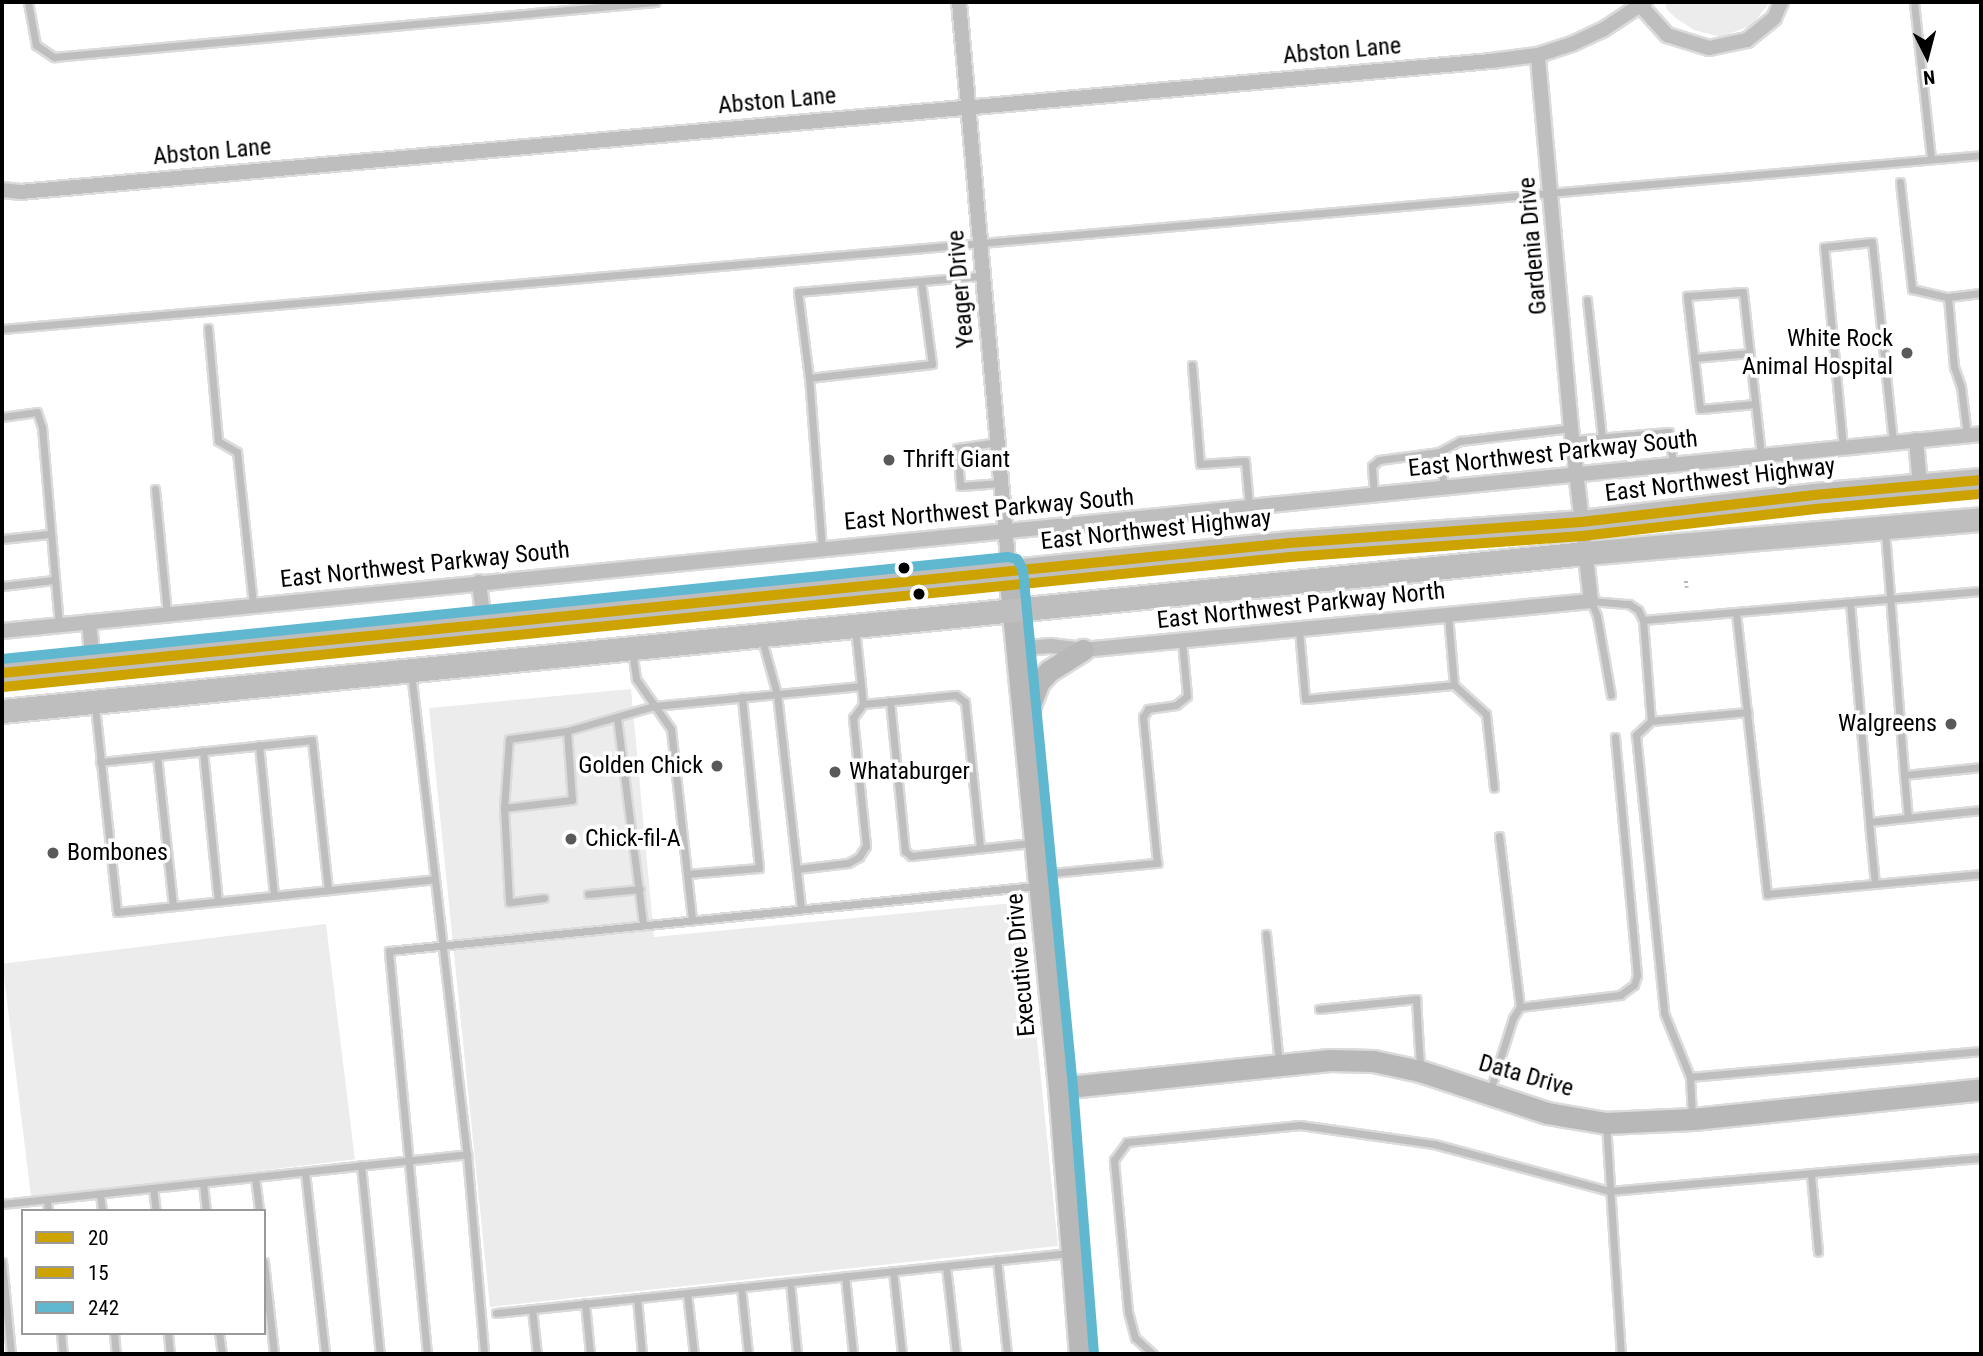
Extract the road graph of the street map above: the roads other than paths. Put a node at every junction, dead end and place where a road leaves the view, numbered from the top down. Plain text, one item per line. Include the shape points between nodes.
1 (28, 2) edge
2 (655, 2) edge
3 (959, 2) edge
4 (1781, 2) edge
5 (1914, 2) edge
6 (1643, 4) edge
7 (1538, 55) junction
8 (967, 107) junction
9 (1981, 155) edge
10 (1931, 159) junction
11 (1900, 182) dead end
12 (2, 190) edge
13 (20, 192) junction
14 (1552, 193) junction
15 (2, 204) edge
16 (979, 242) junction
17 (982, 276) junction
18 (921, 282) junction
19 (1981, 293) edge
20 (1948, 297) junction
21 (1587, 300) dead end
22 (208, 328) dead end
23 (2, 329) edge
24 (1750, 353) junction
25 (1694, 358) junction
26 (1192, 365) dead end
27 (809, 378) junction
28 (1755, 404) junction
29 (2, 417) edge
30 (1572, 434) junction
31 (1974, 435) edge
32 (1602, 438) junction
33 (1916, 440) junction
34 (999, 442) junction
35 (1893, 443) junction
36 (1843, 447) junction
37 (1439, 452) junction
38 (1761, 456) junction
39 (1672, 464) junction
40 (1576, 475) junction
41 (1981, 480) edge
42 (1002, 483) junction
43 (1920, 485) junction
44 (1444, 488) junction
45 (155, 489) dead end
46 (1374, 495) junction
47 (1249, 507) junction
48 (1981, 519) edge
49 (1581, 522) junction
50 (1885, 529) junction
51 (1007, 532) junction
52 (48, 534) junction
53 (2, 539) edge
54 (822, 549) junction
55 (1585, 553) junction
56 (1009, 571) junction
57 (54, 580) junction
58 (479, 582) junction
59 (2, 586) edge
60 (1981, 591) edge
61 (1890, 599) junction
62 (1591, 601) junction
63 (1850, 603) junction
64 (253, 605) junction
65 (1013, 612) junction
66 (1736, 613) junction
67 (167, 614) junction
68 (1448, 615) junction
69 (1643, 620) junction
70 (89, 622) junction
71 (484, 623) junction
72 (59, 625) junction
73 (855, 627) junction
74 (1299, 629) junction
75 (2, 631) edge
76 (413, 631) junction
77 (760, 636) junction
78 (1182, 640) junction
79 (632, 649) junction
80 (1015, 649) junction
81 (1083, 650) junction
82 (93, 664) junction
83 (411, 671) junction
84 (2, 673) edge
85 (1454, 685) junction
86 (861, 686) junction
87 (777, 694) junction
88 (1611, 695) dead end
89 (742, 697) junction
90 (890, 701) junction
91 (94, 702) junction
92 (863, 704) junction
93 (654, 706) junction
94 (2, 712) edge
95 (1748, 712) junction
96 (618, 719) junction
97 (1651, 721) junction
98 (1023, 723) junction
99 (567, 731) junction
100 (1615, 737) dead end
101 (259, 745) junction
102 (203, 751) junction
103 (158, 756) junction
104 (100, 762) junction
105 (1981, 767) edge
106 (1904, 775) junction
107 (1494, 788) dead end
108 (504, 808) junction
109 (1981, 810) edge
110 (1908, 818) junction
111 (1869, 822) junction
112 (1499, 836) dead end
113 (1035, 843) junction
114 (980, 848) junction
115 (797, 869) junction
116 (687, 874) junction
117 (1981, 874) edge
118 (434, 879) junction
119 (1039, 880) junction
120 (1875, 884) junction
121 (640, 888) junction
122 (328, 890) junction
123 (588, 894) dead end
124 (274, 895) junction
125 (544, 898) dead end
126 (218, 901) junction
127 (173, 905) junction
128 (801, 909) junction
129 (692, 920) junction
130 (643, 925) junction
131 (1266, 934) dead end
132 (443, 945) junction
133 (1520, 1007) junction
134 (1319, 1009) dead end
135 (1981, 1051) edge
136 (1279, 1064) junction
137 (1420, 1071) junction
138 (1690, 1077) junction
139 (1059, 1088) junction
140 (1981, 1089) edge
141 (1488, 1095) junction
142 (1693, 1119) junction
143 (1606, 1123) junction
144 (467, 1154) junction
145 (1981, 1158) edge
146 (409, 1160) junction
147 (361, 1166) junction
148 (305, 1172) junction
149 (1811, 1175) junction
150 (255, 1177) junction
151 (203, 1183) junction
152 (153, 1188) junction
153 (1610, 1191) junction
154 (100, 1194) junction
155 (47, 1200) junction
156 (2, 1204) edge
157 (48, 1209) edge
158 (102, 1209) edge
159 (156, 1209) edge
160 (206, 1209) edge
161 (259, 1209) edge
162 (1818, 1251) dead end
163 (1073, 1252) junction
164 (997, 1260) junction
165 (2, 1262) edge
166 (946, 1266) junction
167 (893, 1271) junction
168 (845, 1276) junction
169 (266, 1280) edge
170 (790, 1282) junction
171 (741, 1287) junction
172 (687, 1293) junction
173 (637, 1298) junction
174 (585, 1303) junction
175 (532, 1309) junction
176 (496, 1313) dead end
177 (61, 1335) edge
178 (114, 1335) edge
179 (168, 1335) edge
180 (219, 1335) edge
181 (11, 1354) edge
182 (63, 1354) edge
183 (116, 1354) edge
184 (170, 1354) edge
185 (222, 1354) edge
186 (274, 1354) edge
187 (325, 1354) edge
188 (380, 1354) edge
189 (428, 1354) edge
190 (484, 1354) edge
191 (537, 1354) edge
192 (590, 1354) edge
193 (642, 1354) edge
194 (694, 1354) edge
195 (748, 1354) edge
196 (797, 1354) edge
197 (853, 1354) edge
198 (902, 1354) edge
199 (956, 1354) edge
200 (1007, 1354) edge
201 (1080, 1354) edge
202 (1153, 1354) edge
203 (1621, 1354) edge

1 - 2 lane via 36,45 54,57
3 - 8 street, Yeager Drive
4 - 6 street via 1774,18 1747,40 1709,48 1667,35
5 - 10 lane
6 - 7 street via 1604,29
7 - 8 street, Abston Lane
7 - 14 street, Gardenia Drive
8 - 13 street, Abston Lane
8 - 16 street, Yeager Drive
9 - 10 lane
10 - 14 lane
11 - 20 lane via 1912,289
12 - 13 street, Abston Lane
13 - 15 street
14 - 16 lane
14 - 30 street, Gardenia Drive
16 - 17 street, Yeager Drive
16 - 23 lane
17 - 18 lane
17 - 34 street, Yeager Drive
18 - 27 lane via 932,364
18 - 27 lane via 798,292
19 - 20 lane
20 - 31 lane via 1954,367
21 - 32 lane
22 - 64 lane via 218,441 237,452
24 - 25 lane
24 - 25 lane via 1743,292 1687,296
24 - 28 lane
25 - 28 lane via 1700,409
26 - 47 lane via 1200,464 1245,461
27 - 54 lane
28 - 38 lane
29 - 52 lane via 37,412
30 - 32 lane
30 - 37 lane via 1460,441
30 - 40 street, Gardenia Drive
31 - 33 street, East Northwest Parkway South
32 - 39 lane via 1669,432
33 - 35 street, East Northwest Parkway South
33 - 43 street
34 - 42 street, Yeager Drive
34 - 42 lane via 957,448 960,486
35 - 36 street, East Northwest Parkway South
35 - 36 lane via 1872,242 1824,247
36 - 38 street, East Northwest Parkway South
37 - 44 lane
37 - 46 lane via 1379,460 1372,467
38 - 39 street, East Northwest Parkway South
39 - 40 street, East Northwest Parkway South
40 - 44 street, East Northwest Parkway South
40 - 49 street, Gardenia Drive
41 - 43 main road, East Northwest Highway
42 - 51 street, Yeager Drive
43 - 49 main road, East Northwest Highway
44 - 46 street, East Northwest Parkway South
45 - 67 lane
46 - 47 street, East Northwest Parkway South
47 - 51 street, East Northwest Parkway South
48 - 50 main road
49 - 55 street, Gardenia Drive
49 - 56 main road, East Northwest Highway via 1342,538
50 - 55 main road
50 - 61 lane
51 - 54 street, East Northwest Parkway South
51 - 56 street, Yeager Drive
52 - 53 lane
52 - 57 lane
54 - 58 street, East Northwest Parkway South
55 - 62 street, Gardenia Drive
55 - 65 main road
56 - 65 street, Executive Drive
56 - 71 main road, East Northwest Highway
57 - 59 lane
57 - 72 lane
58 - 64 street, East Northwest Parkway South
58 - 71 street
60 - 61 lane
61 - 63 lane
61 - 106 lane
62 - 68 street, East Northwest Parkway North
62 - 69 lane via 1629,604
62 - 88 lane
63 - 66 lane
63 - 111 lane
64 - 67 street, East Northwest Parkway South
65 - 73 main road
65 - 80 street, Executive Drive
66 - 69 lane
66 - 95 lane
67 - 70 street, East Northwest Parkway South
68 - 74 street, East Northwest Parkway North
68 - 85 lane
69 - 97 lane
70 - 72 street, East Northwest Parkway South
70 - 82 street
71 - 76 main road, East Northwest Highway
72 - 75 street, East Northwest Parkway South
73 - 77 main road
73 - 86 lane
74 - 78 street, East Northwest Parkway North
74 - 85 lane via 1306,699
76 - 82 main road, East Northwest Highway
76 - 83 main road
77 - 79 main road
77 - 87 lane
78 - 81 street, East Northwest Parkway North
78 - 119 lane via 1187,696 1176,705 1148,709 1143,717 1157,863
79 - 83 main road
79 - 93 lane via 636,679
80 - 81 street, East Northwest Parkway North via 1051,646
80 - 98 street, Executive Drive
81 - 98 street via 1039,682
82 - 84 main road, East Northwest Highway
83 - 91 main road
83 - 118 lane
85 - 107 lane via 1486,714
86 - 87 lane
86 - 92 lane
87 - 89 lane
87 - 115 lane
89 - 93 lane
89 - 116 lane via 759,868
90 - 92 lane
90 - 114 lane via 956,695 965,702
90 - 114 lane via 905,851 911,856
91 - 94 main road
91 - 104 lane
92 - 115 lane via 853,718 866,846 848,863
93 - 96 lane
93 - 116 lane via 671,729
95 - 97 lane
95 - 120 lane via 1767,894
96 - 99 lane
96 - 121 lane
97 - 138 lane via 1636,735 1664,1013
98 - 113 street, Executive Drive
99 - 108 lane via 509,739
99 - 108 lane via 572,800
100 - 133 lane via 1637,975 1634,985 1620,995
101 - 102 lane
101 - 122 lane via 312,740
101 - 124 lane
102 - 103 lane
102 - 126 lane
103 - 104 lane
103 - 127 lane
104 - 127 lane via 117,912
105 - 106 lane
106 - 110 lane
108 - 125 lane via 509,902
109 - 110 lane
110 - 111 lane
111 - 120 lane
112 - 133 lane
113 - 114 lane
113 - 119 street, Executive Drive
115 - 128 lane
116 - 129 lane
117 - 120 lane
118 - 122 lane
118 - 132 lane
119 - 128 lane
119 - 139 street, Executive Drive
121 - 123 lane
121 - 130 lane
122 - 124 lane
124 - 126 lane
126 - 127 lane
128 - 129 lane
129 - 130 lane
130 - 132 lane
131 - 136 lane
132 - 144 lane
132 - 146 lane via 389,951
133 - 141 lane
134 - 137 lane via 1416,999
135 - 138 lane
136 - 137 street, Data Drive via 1373,1061
136 - 139 street, Data Drive
137 - 141 street, Data Drive
138 - 142 lane
139 - 163 street, Executive Drive
140 - 142 street, Data Drive
141 - 143 street, Data Drive via 1547,1113
142 - 143 street, Data Drive
143 - 153 lane
144 - 146 lane
144 - 190 lane
145 - 149 lane
146 - 147 lane
146 - 189 lane
147 - 148 lane
147 - 188 lane
148 - 150 lane
148 - 187 lane
149 - 153 lane
149 - 162 lane
150 - 151 lane
150 - 161 lane
151 - 152 lane
151 - 160 lane
152 - 154 lane
152 - 159 lane
153 - 202 lane via 1434,1144 1300,1125 1127,1142 1114,1160 1128,1312 1135,1338
153 - 203 lane
154 - 155 lane
154 - 158 lane
155 - 156 lane
155 - 157 lane
163 - 164 lane
163 - 201 street, Executive Drive
164 - 166 lane
164 - 200 lane
165 - 181 lane
166 - 167 lane
166 - 199 lane
167 - 168 lane
167 - 198 lane
168 - 170 lane
168 - 197 lane
169 - 186 lane
170 - 171 lane
170 - 196 lane
171 - 172 lane
171 - 195 lane
172 - 173 lane
172 - 194 lane
173 - 174 lane
173 - 193 lane
174 - 175 lane
174 - 192 lane
175 - 176 lane
175 - 191 lane
177 - 182 lane
178 - 183 lane
179 - 184 lane
180 - 185 lane

